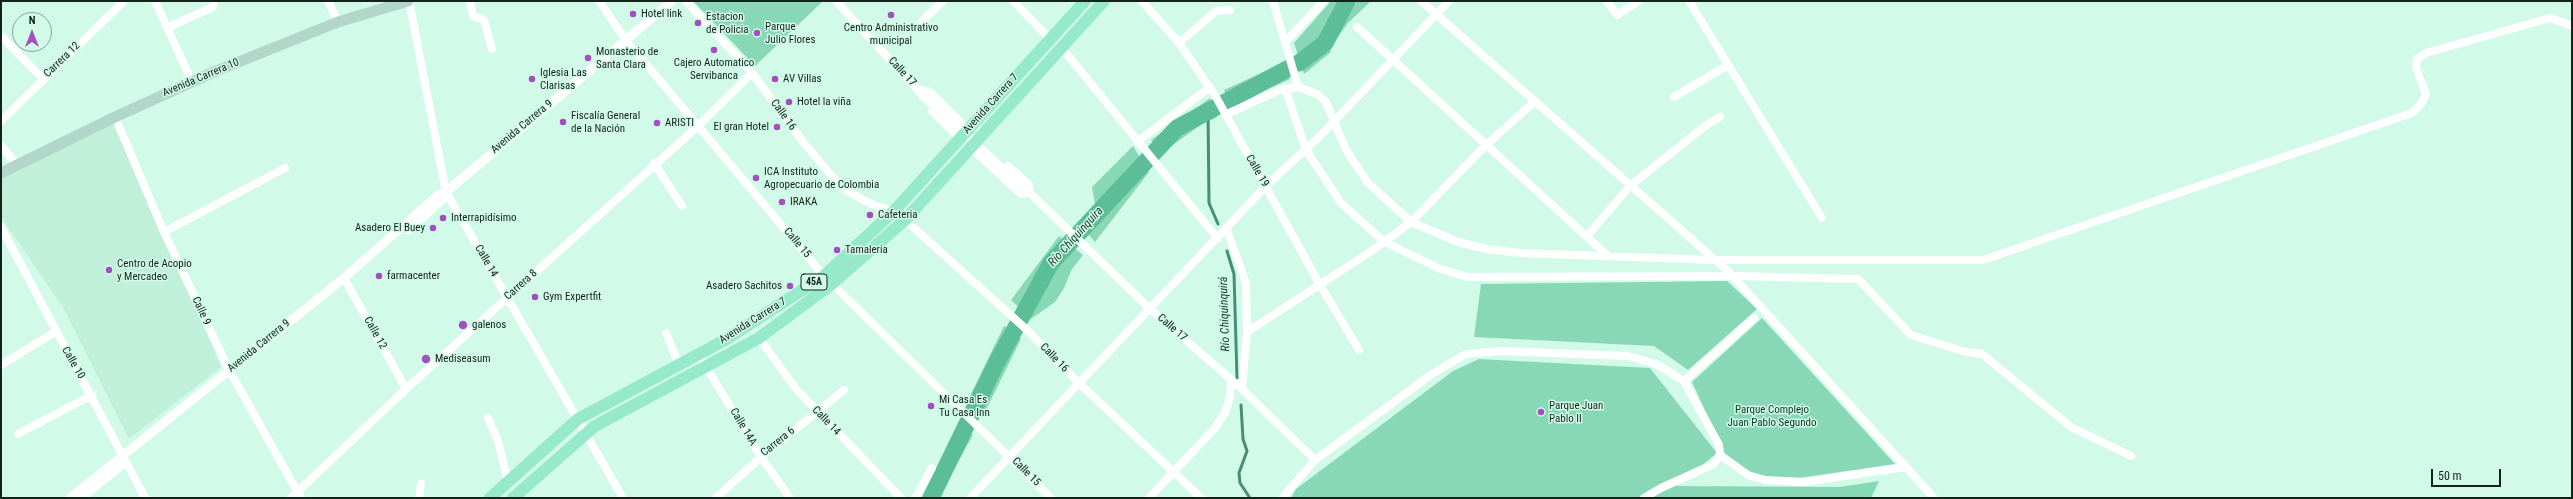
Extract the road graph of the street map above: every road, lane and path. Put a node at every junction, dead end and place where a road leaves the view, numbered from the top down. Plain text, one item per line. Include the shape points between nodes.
1 (124, 1) edge
2 (155, 1) edge
3 (214, 1) edge
4 (328, 1) edge
5 (409, 1) edge
6 (470, 1) edge
7 (599, 1) edge
8 (672, 1) edge
9 (686, 1) edge
10 (836, 1) edge
11 (943, 1) edge
12 (1012, 1) edge
13 (1085, 1) edge
14 (1104, 1) edge
15 (1142, 1) edge
16 (1273, 1) edge
17 (1324, 1) edge
18 (1421, 1) edge
19 (1449, 1) edge
20 (1607, 1) edge
21 (1639, 1) edge
22 (1689, 1) edge
23 (1230, 10) dead end
24 (1435, 15) junction
25 (922, 21) dead end
26 (338, 22) junction
27 (2572, 26) edge
28 (169, 27) junction
29 (1357, 27) dead end
30 (1, 36) edge
31 (625, 39) junction
32 (1051, 40) junction
33 (1285, 42) junction
34 (1179, 43) junction
35 (1061, 47) junction
36 (492, 49) dead end
37 (1392, 60) junction
38 (1728, 65) junction
39 (752, 73) junction
40 (43, 79) junction
41 (192, 82) junction
42 (1210, 87) junction
43 (1298, 87) junction
44 (1285, 88) junction
45 (919, 90) junction
46 (1674, 97) dead end
47 (1534, 102) junction
48 (1223, 113) junction
49 (115, 117) junction
50 (1720, 117) dead end
51 (1, 121) edge
52 (1333, 122) junction
53 (698, 126) junction
54 (968, 130) junction
55 (960, 139) junction
56 (1137, 142) junction
57 (974, 143) junction
58 (1, 144) edge
59 (1486, 145) junction
60 (1306, 150) junction
61 (654, 163) junction
62 (16, 166) junction
63 (285, 168) dead end
64 (1, 173) edge
65 (1630, 186) junction
66 (1265, 187) junction
67 (1028, 191) junction
68 (446, 192) junction
69 (682, 206) dead end
70 (894, 211) junction
71 (1822, 218) dead end
72 (905, 220) junction
73 (1411, 222) junction
74 (1, 227) edge
75 (1227, 230) junction
76 (164, 232) junction
77 (1587, 236) junction
78 (1218, 239) junction
79 (1383, 241) junction
80 (1608, 256) junction
81 (1715, 260) junction
82 (1732, 276) junction
83 (345, 280) junction
84 (828, 280) junction
85 (1320, 285) junction
86 (507, 297) junction
87 (1150, 309) junction
88 (1754, 318) dead end
89 (55, 332) junction
90 (1247, 332) junction
91 (666, 333) dead end
92 (759, 338) junction
93 (1359, 350) dead end
94 (698, 354) junction
95 (1, 365) edge
96 (679, 365) junction
97 (705, 366) junction
98 (230, 373) junction
99 (1231, 379) junction
100 (1684, 381) junction
101 (1080, 384) junction
102 (406, 389) junction
103 (1242, 389) junction
104 (844, 390) dead end
105 (92, 395) junction
106 (817, 411) junction
107 (488, 418) dead end
108 (578, 419) junction
109 (586, 433) junction
110 (18, 434) dead end
111 (1720, 455) junction
112 (1010, 456) junction
113 (2131, 456) dead end
114 (760, 457) junction
115 (123, 460) junction
116 (1315, 460) junction
117 (1906, 467) junction
118 (932, 468) dead end
119 (1174, 472) junction
120 (508, 482) junction
121 (420, 484) dead end
122 (296, 496) edge
123 (515, 497) edge
124 (70, 498) edge
125 (81, 498) edge
126 (145, 498) edge
127 (419, 498) edge
128 (490, 498) edge
129 (623, 498) edge
130 (716, 498) edge
131 (790, 498) edge
132 (901, 498) edge
133 (915, 498) edge
134 (970, 498) edge
135 (1051, 498) edge
136 (1149, 498) edge
137 (1201, 498) edge
138 (1282, 498) edge
139 (1644, 498) edge
140 (1934, 498) edge

1 - 40 street, Carrera 12
2 - 28 street
3 - 28 street via 213,7
4 - 26 street
5 - 26 main road, Avenida Carrera 10
5 - 68 street, Calle 14
6 - 36 street via 473,16 484,20
7 - 31 street, Calle 15
8 - 31 street, Avenida Carrera 9
9 - 39 street, Calle 16
10 - 45 street, Calle 17
11 - 25 street
12 - 32 street
13 - 32 main road, Avenida Carrera 7 / 45A
14 - 35 main road, Avenida Carrera 7 / 45A
15 - 34 street, Calle 19
16 - 33 street
17 - 33 street
18 - 24 street
19 - 24 street
20 - 21 street via 1617,15
22 - 38 street
23 - 34 street via 1216,11
24 - 37 street
24 - 47 street
26 - 41 main road, Avenida Carrera 10
27 - 81 street via 2550,18 2426,52 2417,60 2416,68 2426,94 2412,113 1983,260
28 - 41 street
29 - 37 street
30 - 40 street
31 - 53 street, Calle 15
31 - 68 street, Avenida Carrera 9
32 - 54 main road, Avenida Carrera 7 / 45A
33 - 43 street
34 - 42 street, Calle 19
35 - 56 street
35 - 57 main road, Avenida Carrera 7 / 45A
37 - 52 street
37 - 59 street
38 - 46 street
38 - 71 street
39 - 53 street, Carrera 8
39 - 70 street, Calle 16 via 804,144 846,190 878,207
40 - 51 street, Carrera 12
41 - 49 main road, Avenida Carrera 10
42 - 48 street, Calle 19
42 - 56 street
43 - 44 street
43 - 52 street via 1317,94 1326,102
44 - 48 street
44 - 60 street
45 - 54 street, Calle 17 via 930,92
45 - 55 street, Calle 17 via 922,100
45 - 67 street, Calle 17
47 - 59 street
47 - 65 street
48 - 66 street, Calle 19
49 - 62 main road, Avenida Carrera 10
49 - 76 street, Calle 9
50 - 65 street
52 - 60 street
52 - 73 street via 1346,150 1368,183
53 - 61 street, Carrera 8
53 - 84 street, Calle 15
54 - 55 main road, Avenida Carrera 7 / 45A
55 - 70 main road, Avenida Carrera 7 / 45A
56 - 78 street
57 - 67 street, Calle 17 via 1029,185
57 - 67 street, Calle 17 via 1021,194
57 - 72 main road, Avenida Carrera 7 / 45A
58 - 62 street
59 - 73 street
59 - 77 street
60 - 66 street
60 - 79 street via 1342,203
61 - 69 street
61 - 86 street, Carrera 8
62 - 64 main road, Avenida Carrera 10
63 - 76 street
65 - 77 street
65 - 81 street
66 - 75 street
66 - 85 street, Calle 19
67 - 87 street, Calle 17
68 - 83 street, Avenida Carrera 9 via 438,195
68 - 86 street, Calle 14
70 - 84 main road, Avenida Carrera 7 / 45A
72 - 84 main road, Avenida Carrera 7 / 45A
72 - 101 street, Calle 16 via 1026,329
73 - 79 street
73 - 80 street via 1458,242 1486,249 1520,253
74 - 89 street, Calle 10
75 - 78 street
75 - 90 street via 1246,283
76 - 98 street, Calle 9
77 - 80 street
78 - 87 street
79 - 82 street via 1438,268 1467,277
79 - 85 street
80 - 81 street
81 - 82 street
82 - 113 street via 1858,279 1911,335 1962,351 1982,354 2071,427
82 - 117 street
83 - 98 street, Avenida Carrera 9
83 - 102 street, Calle 12
84 - 92 main road, Avenida Carrera 7 / 45A
84 - 94 main road, Avenida Carrera 7 / 45A
84 - 112 street, Calle 15 via 961,412
85 - 90 street
85 - 93 street, Calle 19
86 - 102 street, Carrera 8
86 - 108 street, Calle 14
87 - 99 street, Calle 17
87 - 101 street
88 - 100 street
89 - 95 street
89 - 105 street, Calle 10
90 - 103 street
91 - 96 street
92 - 97 main road, Avenida Carrera 7 / 45A
92 - 106 street, Calle 14 via 796,390
94 - 96 main road, Avenida Carrera 7 / 45A
94 - 97 street, Calle 14A
96 - 108 main road, Avenida Carrera 7 / 45A
97 - 109 main road, Avenida Carrera 7 / 45A via 594,426
97 - 114 street, Calle 14A
98 - 115 street, Avenida Carrera 9
98 - 122 street, Calle 9
99 - 103 street, Calle 17
99 - 119 street via 1226,411 1215,428
100 - 111 street via 1719,445
100 - 116 street via 1656,364 1628,356 1501,351 1466,354 1368,420
101 - 112 street
101 - 119 street, Calle 16
102 - 122 street, Carrera 8
103 - 116 street, Calle 17
104 - 106 street, Carrera 6
105 - 110 street
105 - 115 street, Calle 10
106 - 114 street, Carrera 6
106 - 132 street, Calle 14
107 - 120 street via 498,441
108 - 109 street, Calle 14
108 - 120 main road, Avenida Carrera 7 / 45A
109 - 123 main road, Avenida Carrera 7 / 45A
109 - 129 street, Calle 14
111 - 117 street via 1748,476 1765,480 1804,482
111 - 139 street via 1714,464
112 - 134 street
112 - 135 street, Calle 15
114 - 130 street, Carrera 6
114 - 131 street, Calle 14A
115 - 124 street, Avenida Carrera 9
115 - 125 street, Avenida Carrera 9
115 - 126 street, Calle 10
116 - 138 street
117 - 140 street
118 - 133 street
119 - 136 street
119 - 137 street, Calle 16
120 - 128 main road, Avenida Carrera 7 / 45A
121 - 127 street

